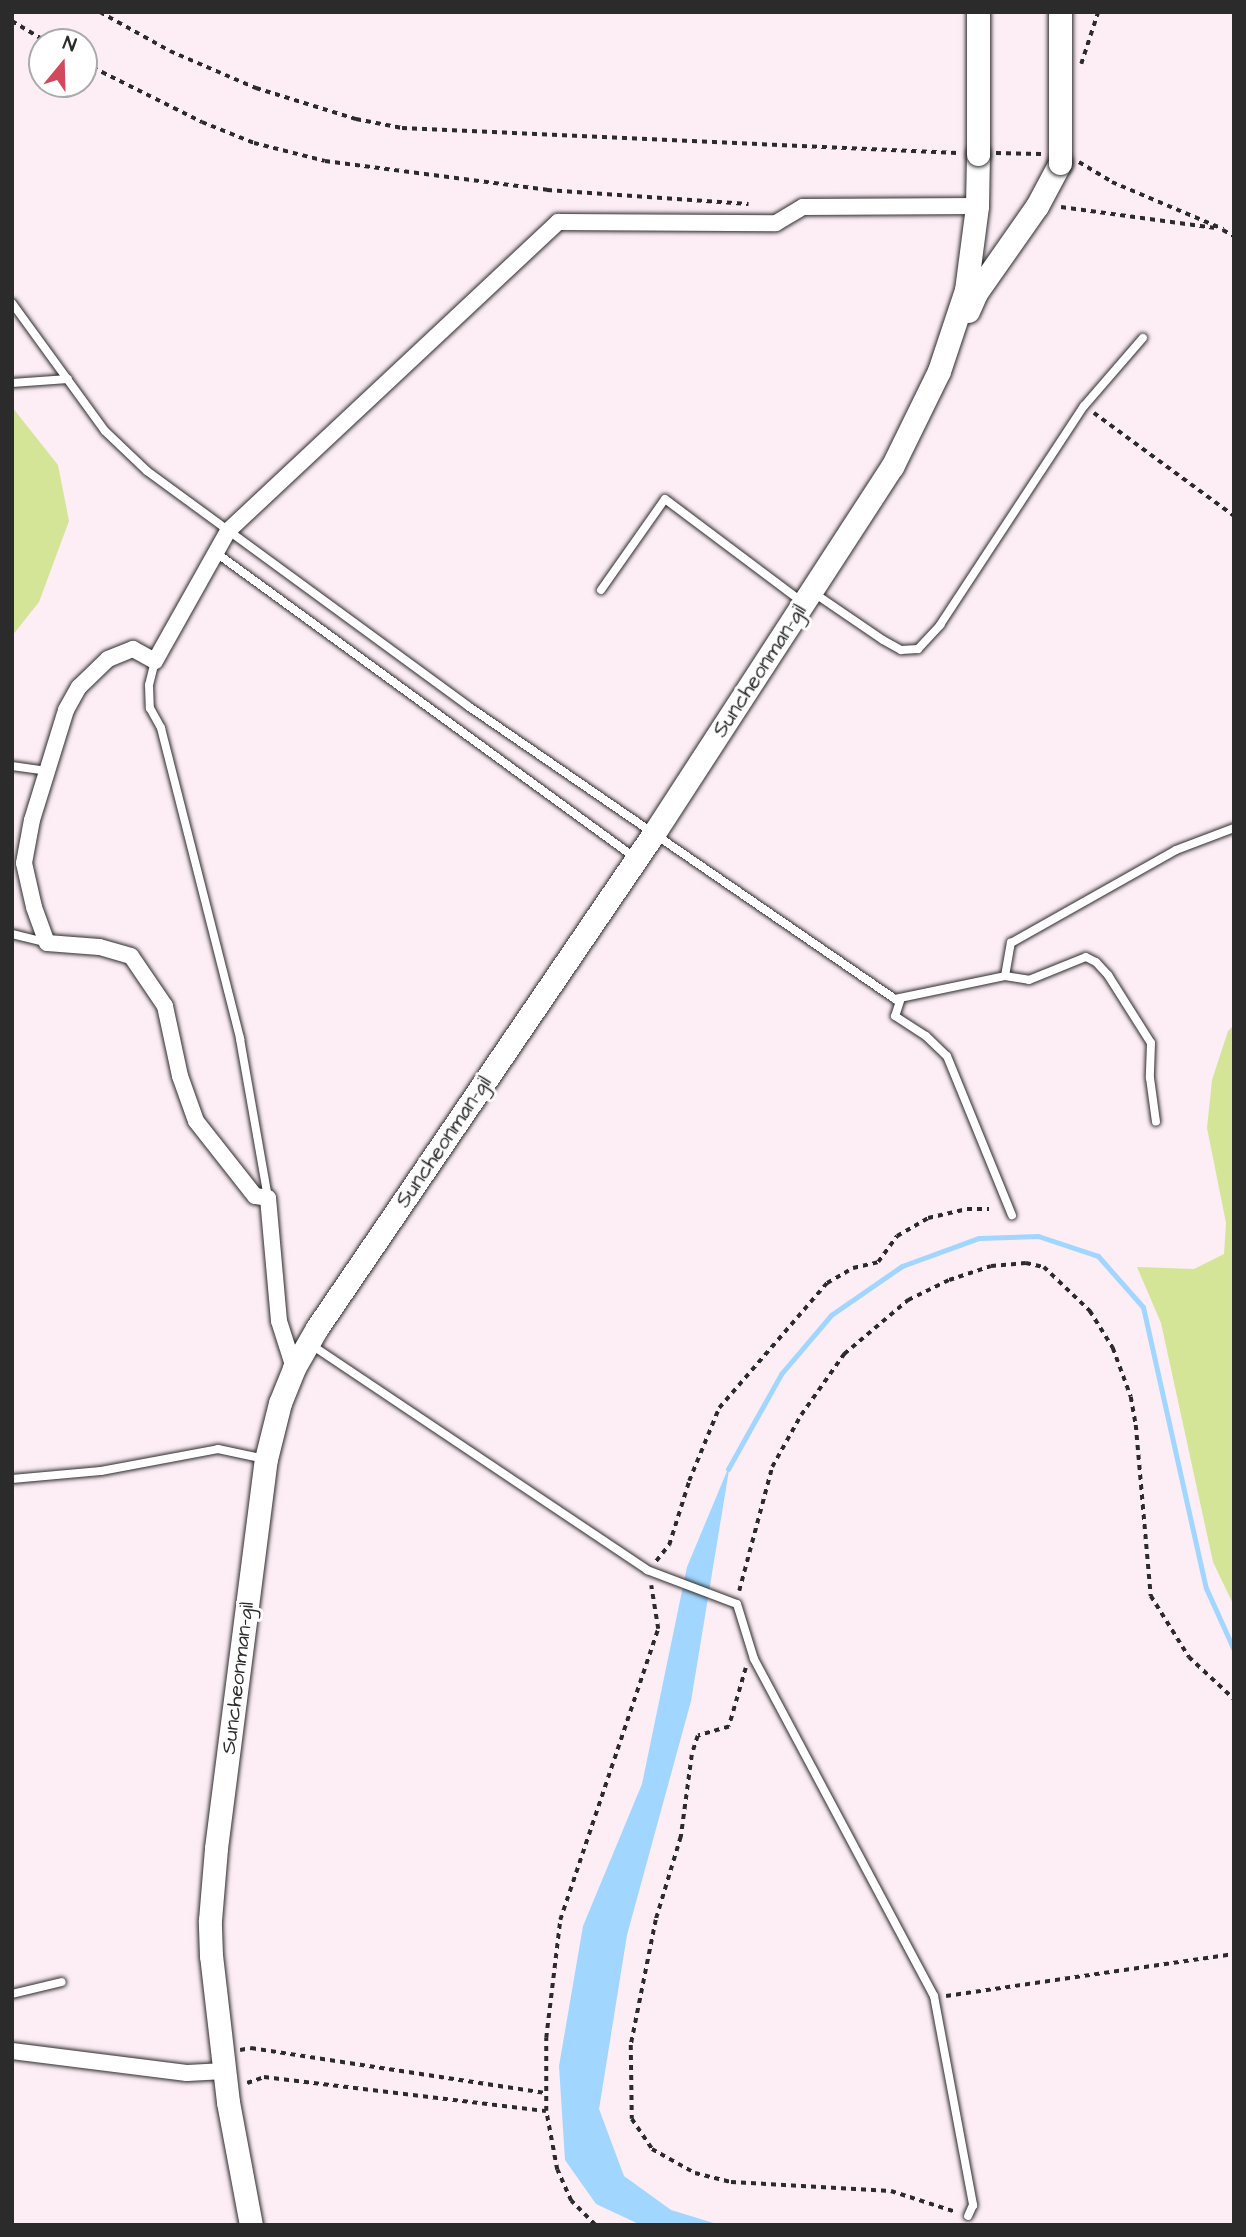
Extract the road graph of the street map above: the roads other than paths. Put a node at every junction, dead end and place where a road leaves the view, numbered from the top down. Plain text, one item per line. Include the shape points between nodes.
1 (978, 12) edge
2 (1060, 12) edge
3 (977, 206) junction
4 (12, 303) edge
5 (1143, 338) dead end
6 (939, 371) junction
7 (68, 379) junction
8 (12, 383) edge
9 (228, 531) junction
10 (215, 552) junction
11 (601, 590) dead end
12 (807, 597) junction
13 (155, 661) junction
14 (12, 766) edge
15 (47, 771) junction
16 (1234, 828) edge
17 (654, 834) junction
18 (637, 859) junction
19 (12, 934) edge
20 (47, 943) junction
21 (1005, 976) junction
22 (901, 998) junction
23 (1156, 1122) dead end
24 (268, 1198) junction
25 (1012, 1215) dead end
26 (308, 1343) junction
27 (294, 1368) junction
28 (266, 1459) junction
29 (12, 1479) edge
30 (62, 1982) dead end
31 (12, 1994) edge
32 (12, 2051) edge
33 (225, 2071) junction
34 (968, 2216) road end
35 (251, 2225) edge

1 - 3 street, Suncheonman-gil, bridge
2 - 6 street, bridge via 1063,160 976,293
3 - 6 street, Suncheonman-gil via 966,290
3 - 9 street via 803,207 776,223 558,222
4 - 7 lane
5 - 12 lane via 1084,406 940,625 918,649 901,650
6 - 12 street, Suncheonman-gil via 892,467
7 - 8 lane
7 - 9 lane via 122,449
9 - 10 street
9 - 17 lane via 468,706
10 - 13 street
10 - 18 lane
11 - 12 lane via 665,499
12 - 17 street, Suncheonman-gil
13 - 15 street via 133,649 108,659 87,678 66,710
13 - 24 lane via 150,708 161,728 240,1039
14 - 15 lane
15 - 20 street via 24,863
16 - 21 lane via 1176,850 1011,943
17 - 18 street, Suncheonman-gil
17 - 22 lane via 895,999
18 - 26 street, Suncheonman-gil
19 - 20 lane
20 - 24 street via 99,947 131,957 165,1006 180,1076 196,1121 255,1196
21 - 22 lane
21 - 23 lane via 1029,980 1086,957 1096,962 1151,1043
22 - 25 lane via 895,1016 947,1056
24 - 27 street via 279,1321
26 - 27 street, Suncheonman-gil
26 - 34 lane via 647,1570 737,1604 754,1659 934,1996 973,2205
27 - 28 street, Suncheonman-gil
28 - 29 lane via 218,1450 102,1472
28 - 33 street, Suncheonman-gil via 210,1920
30 - 31 lane
32 - 33 street via 187,2073
33 - 35 street, Suncheonman-gil

